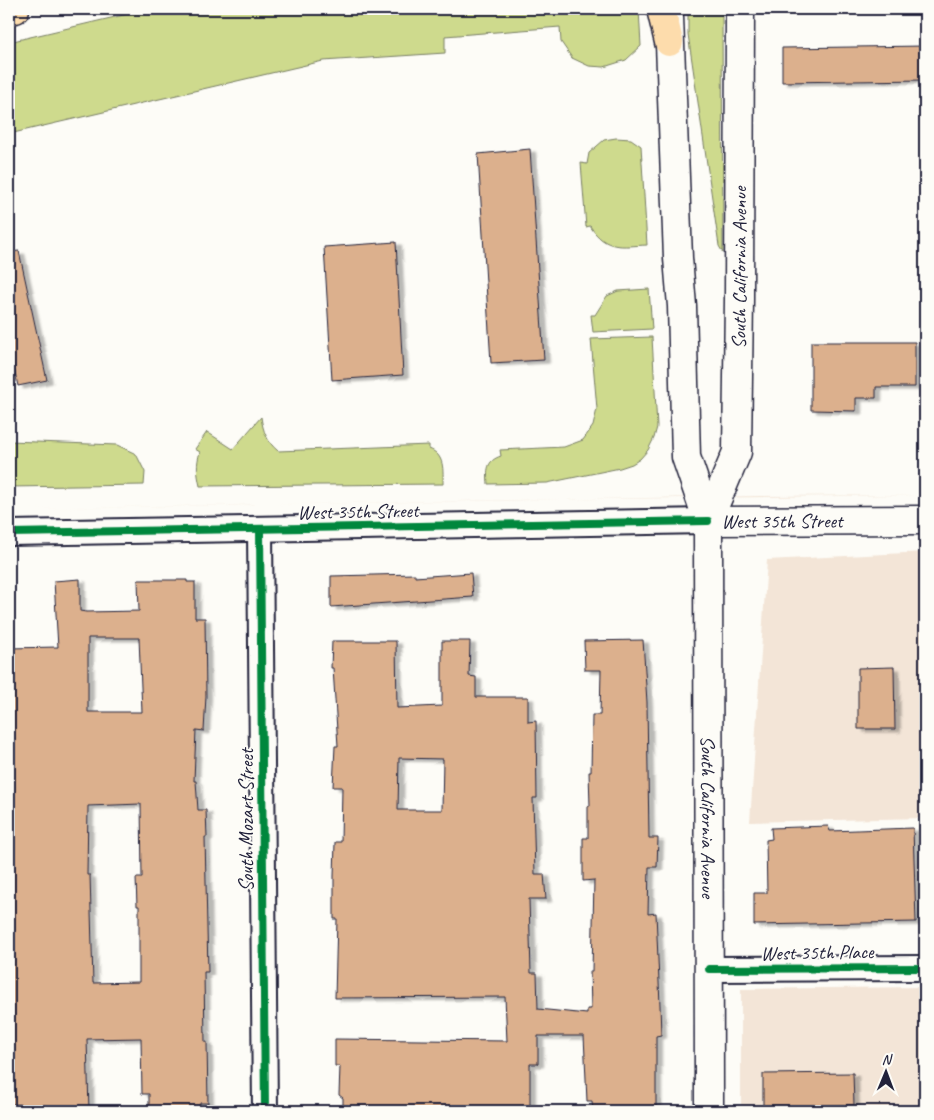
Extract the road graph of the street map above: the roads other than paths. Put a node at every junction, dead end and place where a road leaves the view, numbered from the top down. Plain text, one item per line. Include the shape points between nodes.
1 (15, 9) edge
2 (661, 9) edge
3 (669, 9) edge
4 (740, 9) edge
5 (9, 10) edge
6 (669, 42) junction
7 (925, 520) edge
8 (708, 521) junction
9 (260, 529) junction
10 (9, 533) edge
11 (925, 968) edge
12 (709, 969) junction
13 (265, 1111) edge
14 (709, 1111) edge

1 - 5 highway
2 - 6 highway
3 - 6 main road, South California Avenue
4 - 8 main road, South California Avenue via 737,452
6 - 8 main road, South California Avenue via 686,457
7 - 8 main road, West 35th Street
8 - 9 street, West 35th Street
8 - 12 main road, South California Avenue
9 - 10 street, West 35th Street
9 - 13 street, South Mozart Street
11 - 12 street, West 35th Place
12 - 14 main road, South California Avenue

